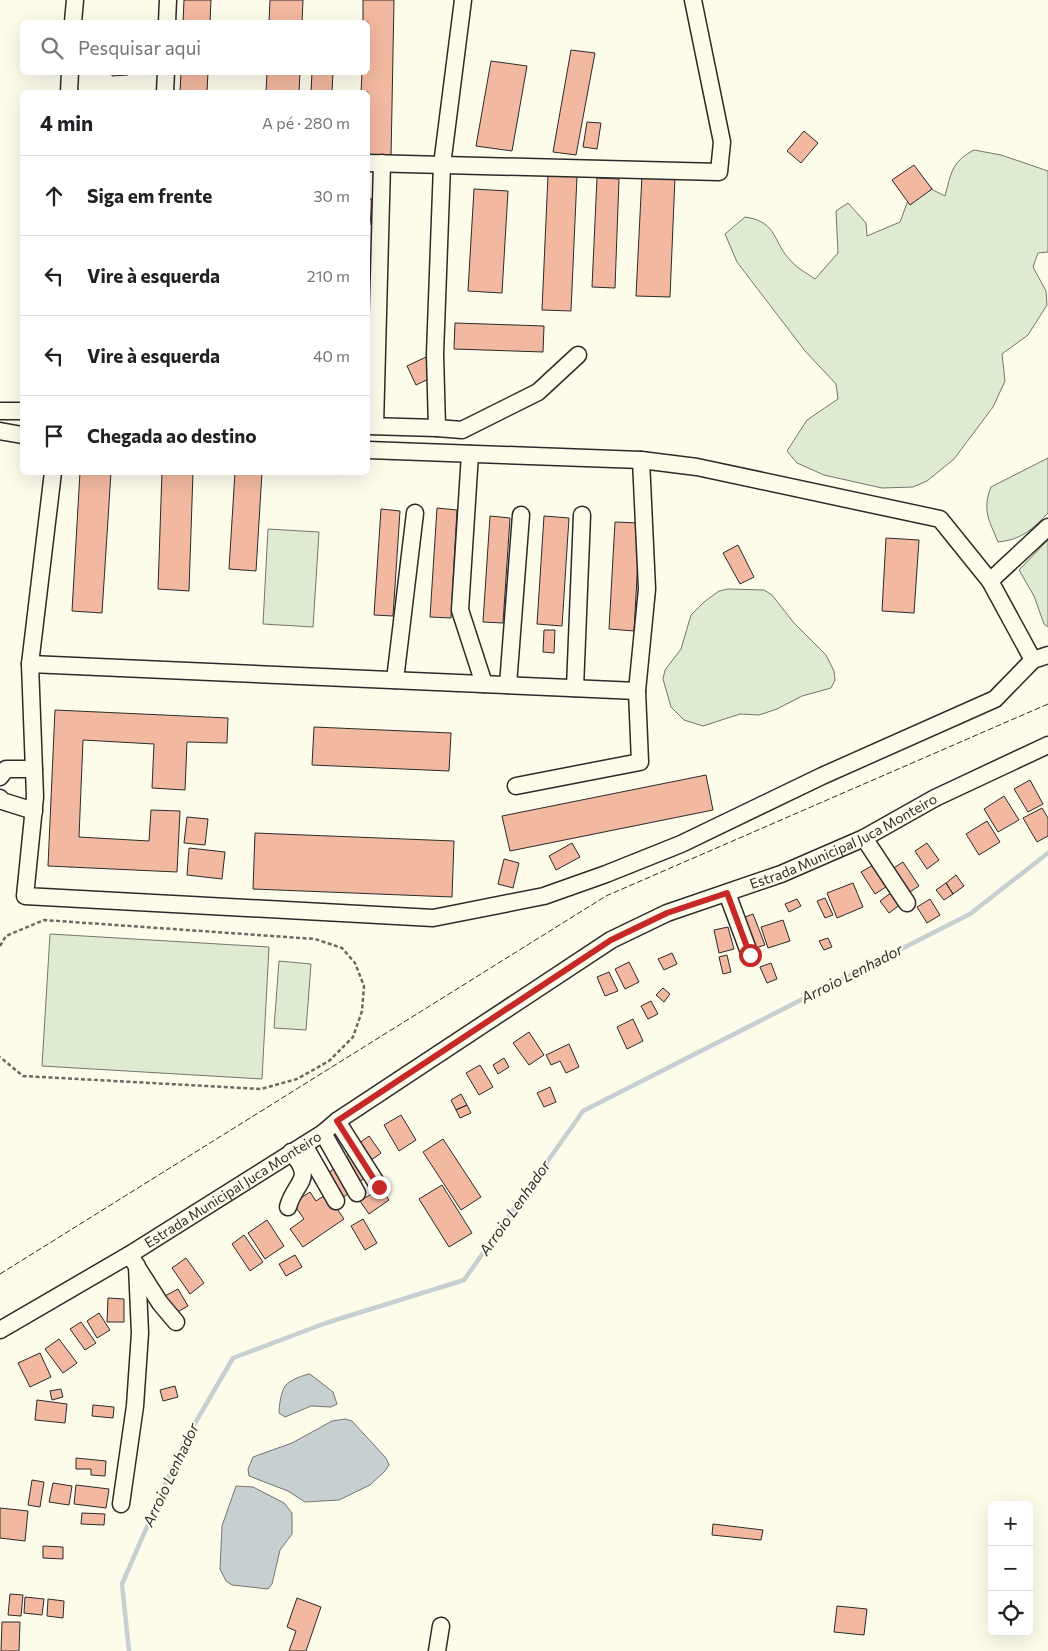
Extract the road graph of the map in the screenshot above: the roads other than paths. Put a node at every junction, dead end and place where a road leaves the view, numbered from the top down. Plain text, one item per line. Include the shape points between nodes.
1 (75, 0) edge
2 (168, 0) edge
3 (463, 0) edge
4 (693, 0) edge
5 (73, 20) edge
6 (167, 20) edge
7 (70, 75) edge
8 (166, 75) edge
9 (69, 90) edge
10 (165, 90) edge
11 (375, 163) edge
12 (442, 165) junction
13 (578, 355) dead end
14 (0, 410) edge
15 (20, 412) edge
16 (372, 426) edge
17 (437, 428) junction
18 (0, 431) edge
19 (20, 435) edge
20 (370, 450) edge
21 (470, 454) junction
22 (641, 460) junction
23 (54, 475) edge
24 (415, 513) dead end
25 (582, 515) dead end
26 (521, 516) dead end
27 (1048, 527) edge
28 (990, 581) junction
29 (1040, 657) edge
30 (30, 664) junction
31 (395, 680) junction
32 (484, 684) junction
33 (508, 685) junction
34 (575, 688) junction
35 (637, 691) junction
36 (1048, 745) edge
37 (34, 769) junction
38 (0, 777) edge
39 (516, 786) dead end
40 (0, 798) edge
41 (34, 811) junction
42 (864, 838) junction
43 (727, 893) junction
44 (907, 902) dead end
45 (750, 955) dead end
46 (337, 1121) junction
47 (323, 1133) junction
48 (297, 1149) junction
49 (379, 1187) dead end
50 (357, 1193) dead end
51 (336, 1201) dead end
52 (288, 1207) dead end
53 (133, 1260) junction
54 (176, 1322) dead end
55 (0, 1330) edge
56 (121, 1504) dead end
57 (441, 1626) dead end
58 (437, 1651) edge

1 - 5 street
2 - 6 street
3 - 12 street
4 - 12 street via 722,142 718,172
7 - 9 street
8 - 10 street
11 - 12 street
11 - 16 street
12 - 17 street via 435,354
13 - 17 street via 538,392 462,430
14 - 15 street
16 - 17 street
18 - 19 street
20 - 21 street
21 - 22 street
21 - 32 street via 460,610
22 - 28 street via 697,467 940,519
22 - 35 street via 647,589
23 - 30 street
24 - 31 street
25 - 34 street
26 - 33 street
27 - 28 street
28 - 29 street
29 - 41 street via 995,699 822,776 681,844 544,896 433,918 25,896
30 - 31 street
30 - 37 street
31 - 32 street
32 - 33 street
33 - 34 street
34 - 35 street
35 - 39 street via 640,762
36 - 42 street, Estrada Municipal Juca Monteiro via 935,798
37 - 38 street via 6,769
37 - 41 street
40 - 41 street
42 - 43 street, Estrada Municipal Juca Monteiro
42 - 44 street
43 - 45 street
43 - 46 street, Estrada Municipal Juca Monteiro via 667,913 611,940
46 - 47 street, Estrada Municipal Juca Monteiro
46 - 49 street
47 - 48 street, Estrada Municipal Juca Monteiro
47 - 50 street
48 - 51 street
48 - 52 street via 303,1171 302,1181
48 - 53 street, Estrada Municipal Juca Monteiro
53 - 54 street
53 - 55 street, Estrada Municipal Juca Monteiro
53 - 56 street via 140,1333
57 - 58 street

